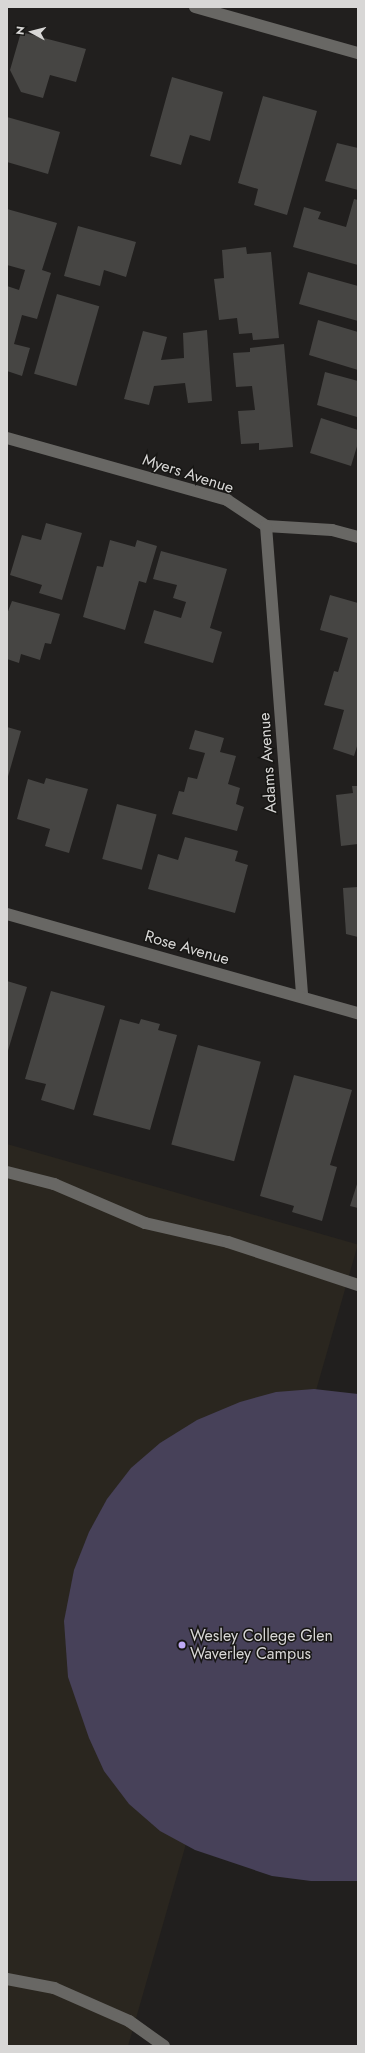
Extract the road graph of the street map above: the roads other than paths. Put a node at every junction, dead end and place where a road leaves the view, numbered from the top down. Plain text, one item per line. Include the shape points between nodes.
1 (195, 7) edge
2 (358, 53) edge
3 (7, 438) edge
4 (266, 526) junction
5 (358, 537) edge
6 (7, 914) edge
7 (302, 997) junction
8 (358, 1013) edge
9 (7, 1172) edge
10 (358, 1285) edge
11 (7, 1978) edge
12 (164, 2046) edge

1 - 2 street
3 - 4 street, Myers Avenue via 227,500
4 - 5 street via 332,530
4 - 7 street, Adams Avenue
6 - 7 street, Rose Avenue
7 - 8 street, Rose Avenue
9 - 10 street via 54,1184 145,1223 228,1242
11 - 12 street via 54,1988 129,2021

